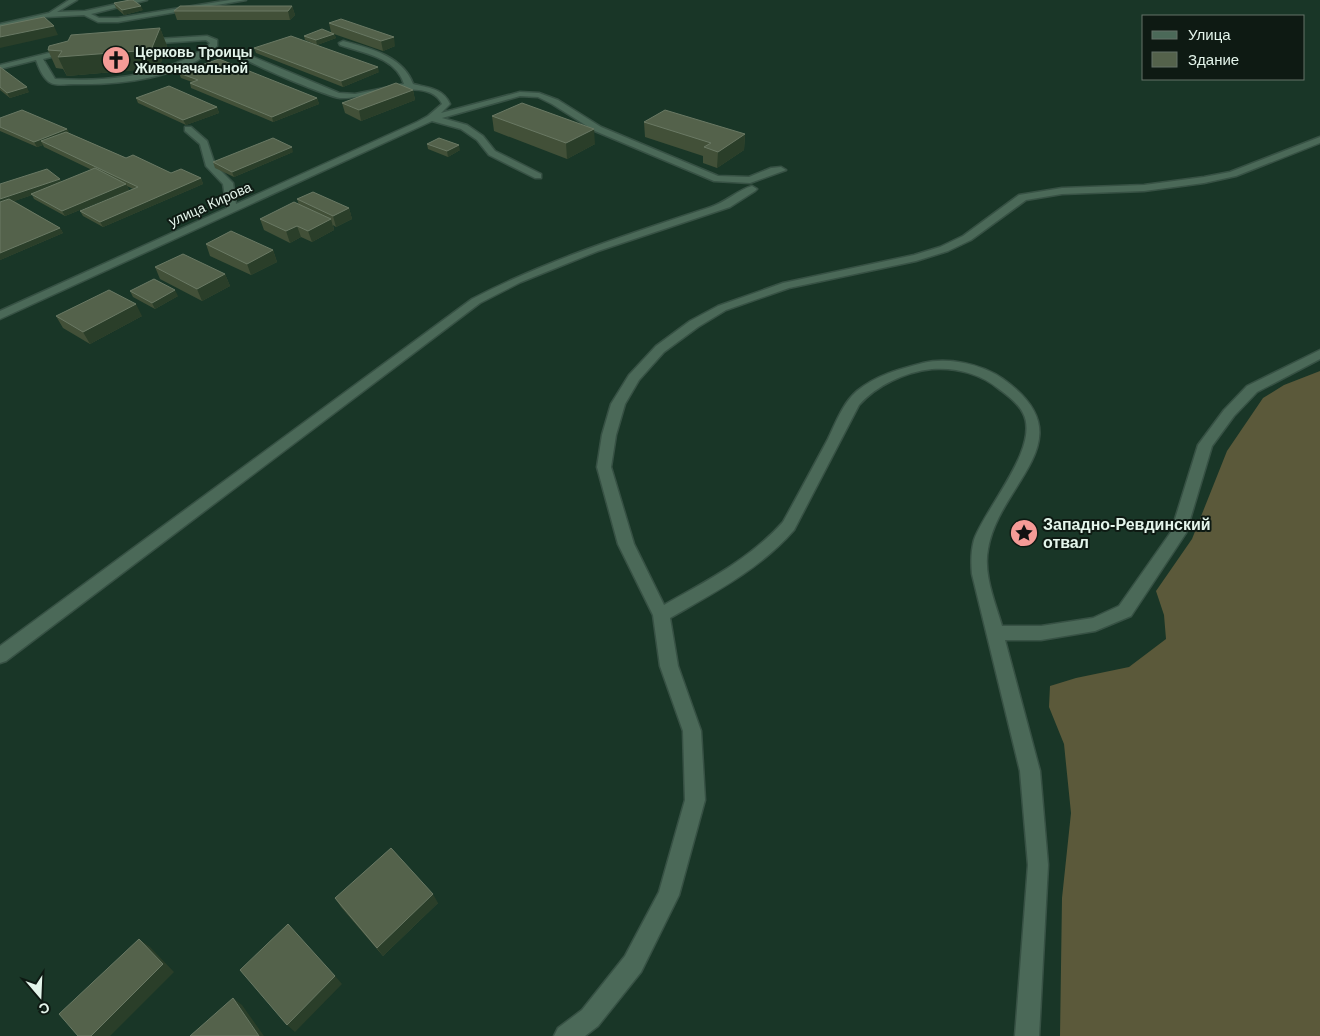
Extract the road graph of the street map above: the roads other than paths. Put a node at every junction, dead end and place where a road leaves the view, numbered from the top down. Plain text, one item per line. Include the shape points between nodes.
1 (74, 0) edge
2 (144, 0) edge
3 (243, 0) edge
4 (85, 13) junction
5 (46, 15) junction
6 (0, 26) edge
7 (139, 43) edge
8 (342, 43) edge
9 (78, 48) edge
10 (38, 57) junction
11 (248, 58) dead end
12 (0, 67) edge
13 (409, 86) junction
14 (431, 118) junction
15 (188, 129) dead end
16 (1320, 140) edge
17 (781, 170) dead end
18 (538, 176) dead end
19 (752, 189) dead end
20 (232, 209) junction
21 (0, 315) edge
22 (1320, 354) edge
23 (661, 615) junction
24 (996, 633) junction
25 (0, 656) edge
26 (566, 1036) edge
27 (1027, 1036) edge

1 - 5 street
2 - 4 street
3 - 4 street via 118,20 98,20
4 - 5 street
5 - 6 street
7 - 10 street via 207,38 214,42 213,46 180,65 163,71 77,82 53,81
8 - 13 street via 402,68
9 - 10 street
10 - 12 street
11 - 13 street via 344,96
13 - 14 street via 437,93 446,100 446,104
14 - 17 street via 514,96 539,95 598,130 717,178 750,180
14 - 18 street via 464,127 480,138 492,153
14 - 20 street, улица Кирова
15 - 20 street via 204,143 211,166 228,183
16 - 23 street via 1232,174 1204,180 1023,197 974,234 944,250 787,285 751,296 694,324 660,349 634,378 618,404 604,467 626,544
19 - 25 street via 726,205 594,249 517,280 476,301
20 - 21 street, улица Кирова
22 - 24 street via 1252,388 1229,413 1205,445 1178,533 1125,610 1095,624 1041,634
23 - 24 street via 776,543 790,526 852,403 864,389 878,381 929,366 972,369 995,379 1031,415 1033,427 1029,450 983,536 978,556
23 - 26 street via 669,666 692,731 696,800 669,895 633,964 590,1018
24 - 27 street via 1030,771 1038,865

